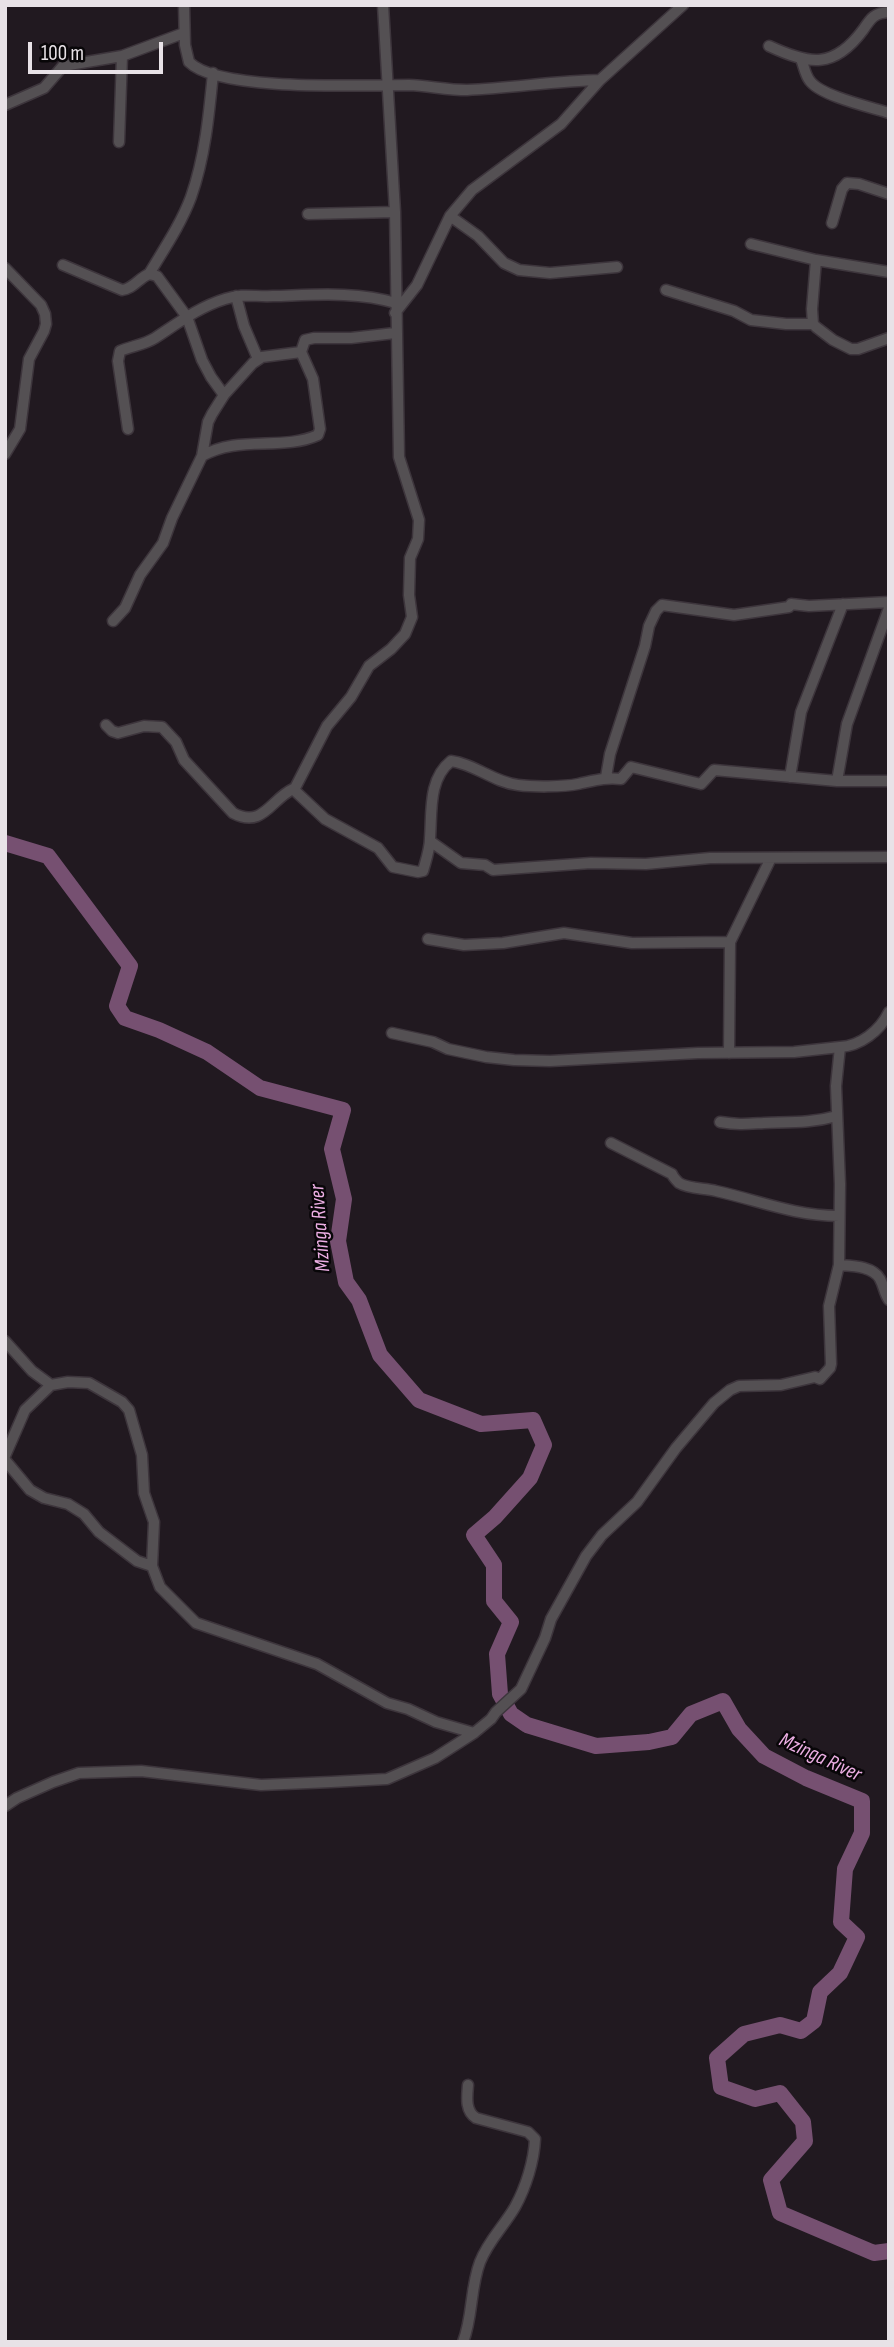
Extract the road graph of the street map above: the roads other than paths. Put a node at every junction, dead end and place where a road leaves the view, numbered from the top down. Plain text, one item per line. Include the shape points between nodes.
1 (184, 5) edge
2 (383, 5) edge
3 (683, 5) edge
4 (889, 12) edge
5 (184, 33) junction
6 (769, 47) dead end
7 (122, 57) junction
8 (802, 59) junction
9 (213, 73) junction
10 (600, 80) junction
11 (387, 86) junction
12 (5, 105) edge
13 (889, 113) edge
14 (119, 142) dead end
15 (889, 194) edge
16 (395, 212) junction
17 (308, 214) dead end
18 (450, 216) junction
19 (832, 223) dead end
20 (751, 244) dead end
21 (816, 260) junction
22 (63, 265) dead end
23 (617, 267) dead end
24 (5, 268) edge
25 (889, 272) edge
26 (149, 274) junction
27 (666, 290) dead end
28 (236, 296) junction
29 (396, 308) junction
30 (187, 317) junction
31 (813, 324) junction
32 (395, 334) junction
33 (889, 338) edge
34 (301, 352) junction
35 (258, 359) junction
36 (224, 395) junction
37 (128, 429) dead end
38 (5, 454) edge
39 (202, 456) junction
40 (889, 602) edge
41 (843, 604) junction
42 (889, 608) edge
43 (113, 621) dead end
44 (106, 725) dead end
45 (606, 777) junction
46 (790, 777) junction
47 (837, 781) junction
48 (889, 781) edge
49 (294, 790) junction
50 (430, 841) junction
51 (889, 857) edge
52 (771, 858) junction
53 (428, 939) dead end
54 (730, 942) junction
55 (889, 1012) edge
56 (392, 1033) dead end
57 (840, 1046) junction
58 (729, 1053) junction
59 (837, 1116) junction
60 (720, 1122) dead end
61 (611, 1143) dead end
62 (838, 1216) junction
63 (839, 1265) junction
64 (889, 1300) edge
65 (5, 1341) edge
66 (51, 1384) junction
67 (5, 1458) edge
68 (152, 1566) junction
69 (474, 1733) junction
70 (5, 1806) edge
71 (468, 2085) dead end
72 (463, 2342) edge

1 - 5 street
2 - 11 street
3 - 10 street
4 - 8 street via 872,16 832,58
5 - 7 street
5 - 9 street via 189,62
6 - 8 street
7 - 12 street via 63,66 44,88
7 - 14 street
8 - 13 street via 814,86
9 - 11 street via 287,84
9 - 26 street via 204,147 190,198
10 - 11 street via 459,90
10 - 18 street via 561,124 472,190
11 - 16 street
15 - 19 street via 846,183
16 - 17 street
16 - 29 street
18 - 23 street via 504,263 519,270 550,273
18 - 29 street via 417,285
20 - 21 street
21 - 25 street
21 - 31 street
22 - 26 street via 122,290
24 - 38 street via 41,305 46,324 29,359 20,429
26 - 30 street via 157,276
27 - 31 street via 751,320
28 - 29 street via 372,298
28 - 30 street
28 - 35 street
29 - 32 street
30 - 36 street via 202,360
30 - 37 street via 148,342 118,354
31 - 33 street via 851,349
32 - 34 street via 309,338
32 - 49 street via 399,457 419,520 410,558 412,617 405,634 369,666 327,726
34 - 35 street
34 - 39 street via 314,386 318,435 239,444
35 - 36 street
36 - 39 street via 208,422
39 - 43 street via 163,543
40 - 41 street
41 - 45 street via 792,604 733,615 662,605 649,626
41 - 46 street via 800,712
42 - 47 street via 846,724
44 - 49 street via 118,733 162,727 184,760 242,818 254,818
45 - 46 street via 621,779 631,767 701,784 714,770
45 - 50 street via 575,785 516,785 451,761 435,784
46 - 47 street
47 - 48 street
49 - 50 street via 325,819 378,848 397,868 422,872
50 - 52 street via 461,863 493,870
51 - 52 street
52 - 54 street
53 - 54 street via 464,945 564,933 632,943
54 - 58 street
55 - 57 street via 879,1027 857,1044
56 - 58 street via 448,1049 514,1060
57 - 58 street
57 - 59 street
59 - 60 street via 814,1122 741,1126
59 - 62 street
61 - 62 street via 687,1185 782,1210
62 - 63 street
63 - 64 street via 869,1269 880,1278
63 - 69 street via 829,1306 830,1368 820,1379 739,1386 714,1403 637,1502 586,1556 515,1696
65 - 66 street
66 - 67 street via 25,1410
66 - 68 street via 89,1383 129,1410 154,1522
67 - 68 street via 30,1490 44,1499 68,1504 136,1561
68 - 69 street via 160,1587 196,1623 317,1664 387,1703
69 - 70 street via 435,1758 387,1779 261,1785 141,1771 79,1773
71 - 72 street via 471,2115 528,2132 535,2139 515,2206 481,2260

